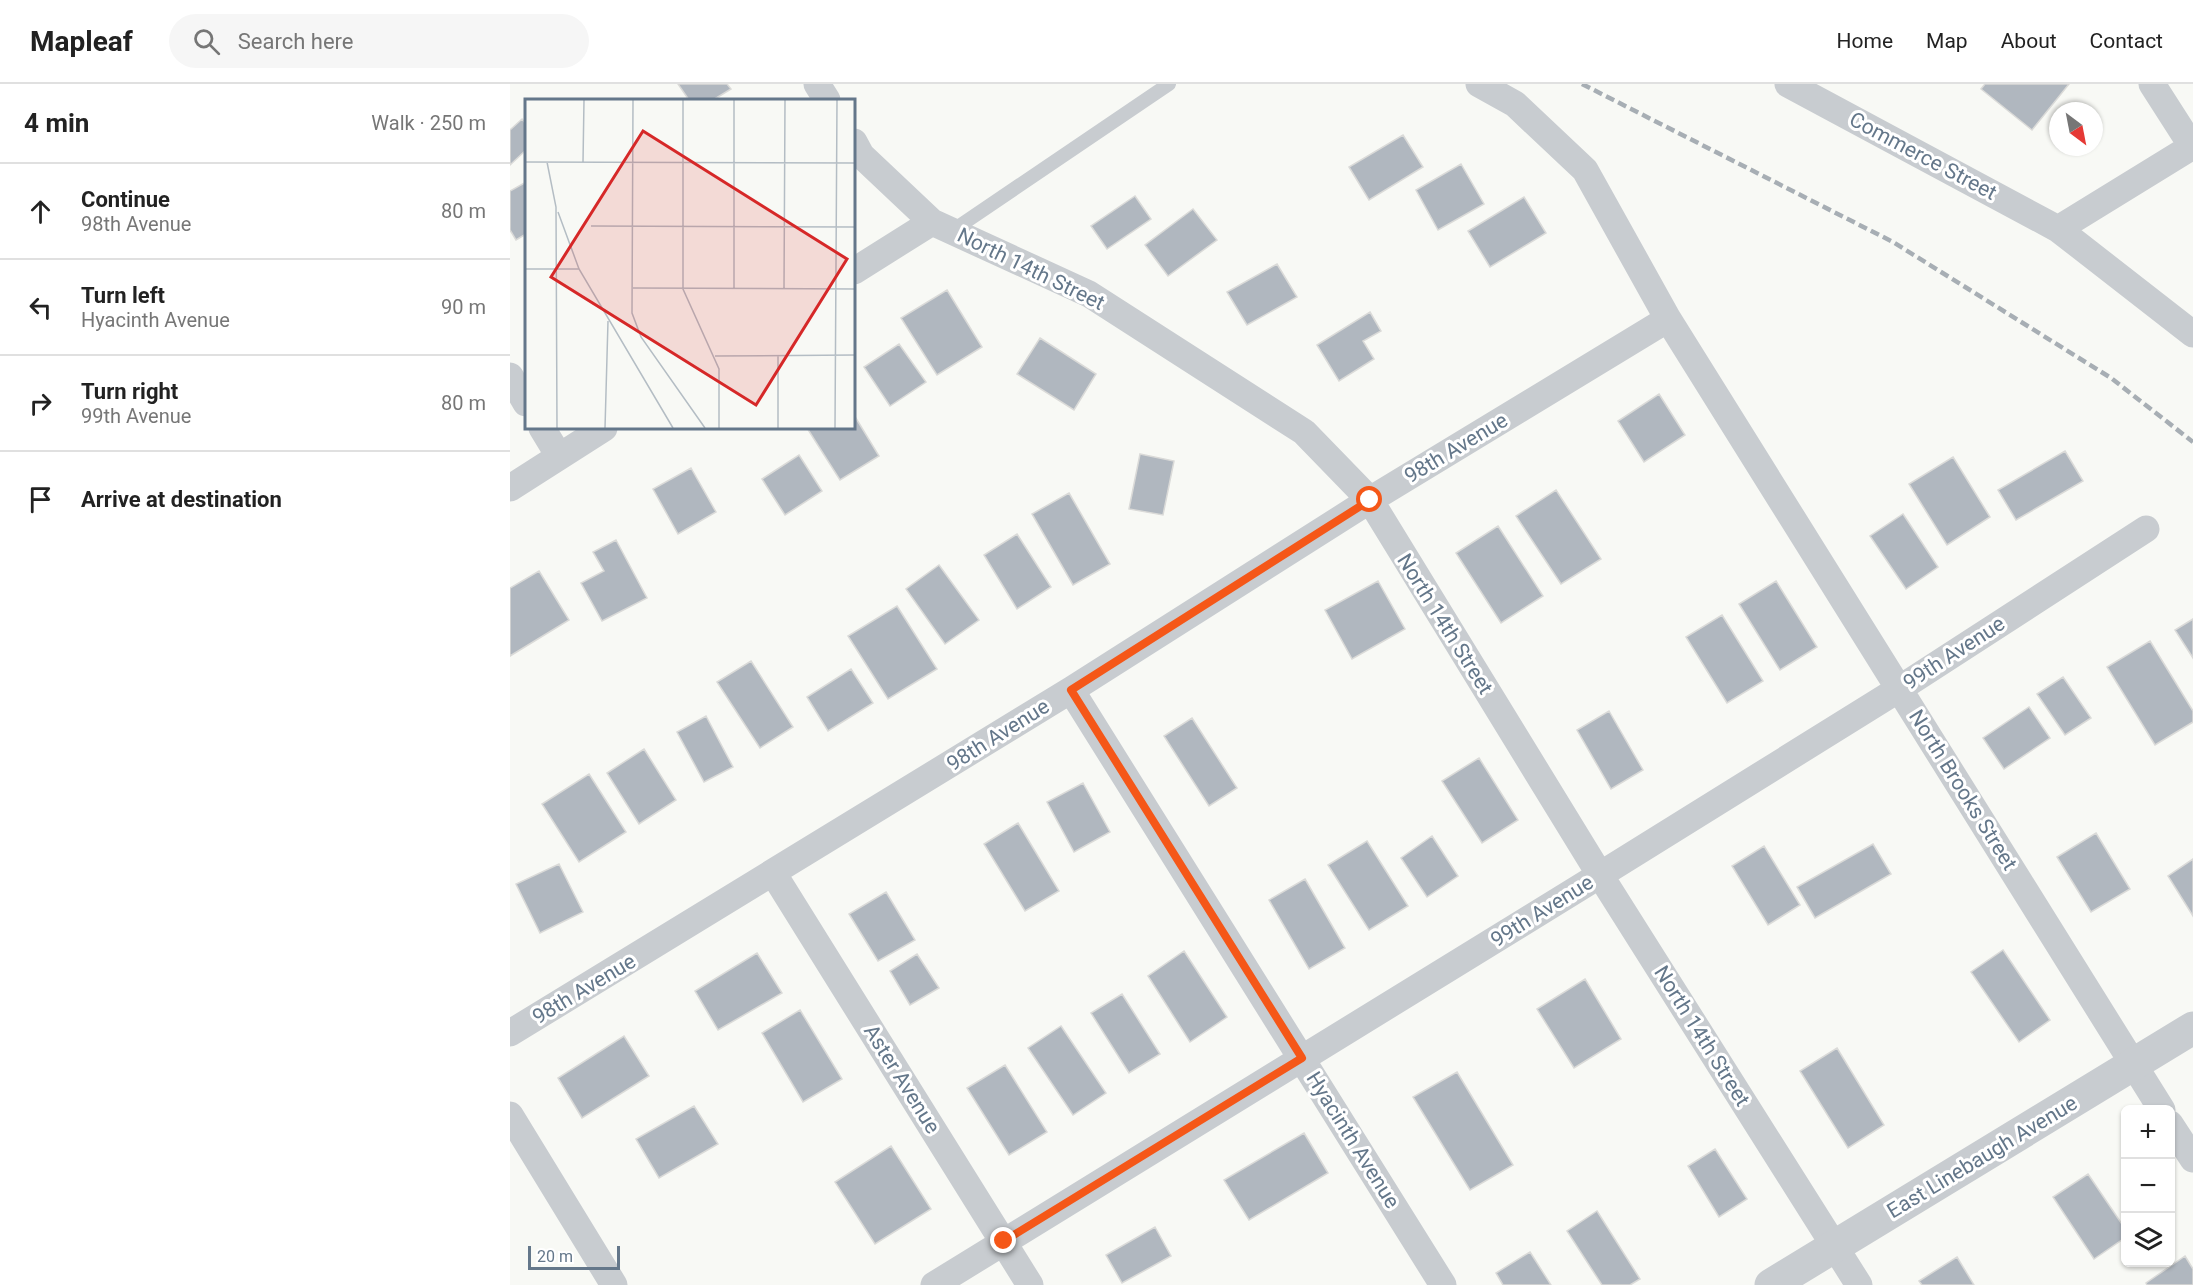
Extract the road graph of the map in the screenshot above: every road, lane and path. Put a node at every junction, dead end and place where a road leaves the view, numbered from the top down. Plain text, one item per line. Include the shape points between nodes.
1 (817, 84) edge
2 (1169, 84) edge
3 (1479, 84) edge
4 (1788, 84) edge
5 (2152, 84) edge
6 (826, 99) edge
7 (855, 144) edge
8 (2193, 147) edge
9 (942, 226) junction
10 (2058, 229) junction
11 (855, 270) edge
12 (1668, 319) junction
13 (2193, 334) edge
14 (510, 376) edge
15 (525, 401) edge
16 (543, 429) edge
17 (602, 429) edge
18 (559, 456) junction
19 (510, 488) edge
20 (1370, 500) junction
21 (2146, 530) dead end
22 (1899, 689) junction
23 (1071, 690) junction
24 (773, 873) junction
25 (1600, 875) junction
26 (2193, 1028) edge
27 (510, 1033) edge
28 (1302, 1058) junction
29 (2134, 1065) junction
30 (2159, 1105) edge
31 (510, 1115) edge
32 (2175, 1132) edge
33 (2193, 1159) edge
34 (1004, 1241) junction
35 (1836, 1246) junction
36 (614, 1285) edge
37 (934, 1285) edge
38 (1030, 1285) edge
39 (1443, 1285) edge
40 (1771, 1285) edge
41 (1859, 1285) edge

1 - 6 street
2 - 9 lane
3 - 12 street, North Brooks Street via 1515,104 1585,170
4 - 10 street, Commerce Street
5 - 8 street
7 - 9 street, North 14th Street via 861,155
8 - 10 street
9 - 11 street
9 - 20 street, North 14th Street via 1089,294 1304,432
10 - 13 street, Commerce Street
12 - 20 street, 98th Avenue
12 - 22 street, North Brooks Street
14 - 15 street
16 - 18 street
17 - 18 street
18 - 19 street
20 - 23 street, 98th Avenue
20 - 25 street, North 14th Street
21 - 22 street, 99th Avenue
22 - 25 street, 99th Avenue
22 - 29 street, North Brooks Street
23 - 24 street, 98th Avenue
23 - 28 street, Hyacinth Avenue
24 - 27 street, 98th Avenue
24 - 34 street, Aster Avenue
25 - 28 street, 99th Avenue
25 - 35 street, North 14th Street
26 - 29 street, East Linebaugh Avenue
28 - 34 street, 99th Avenue
28 - 39 street, Hyacinth Avenue
29 - 30 street, North Brooks Street
29 - 35 street, East Linebaugh Avenue
31 - 36 street
32 - 33 street
34 - 37 street, 99th Avenue
34 - 38 street, Aster Avenue
35 - 40 street, East Linebaugh Avenue
35 - 41 street, North 14th Street

